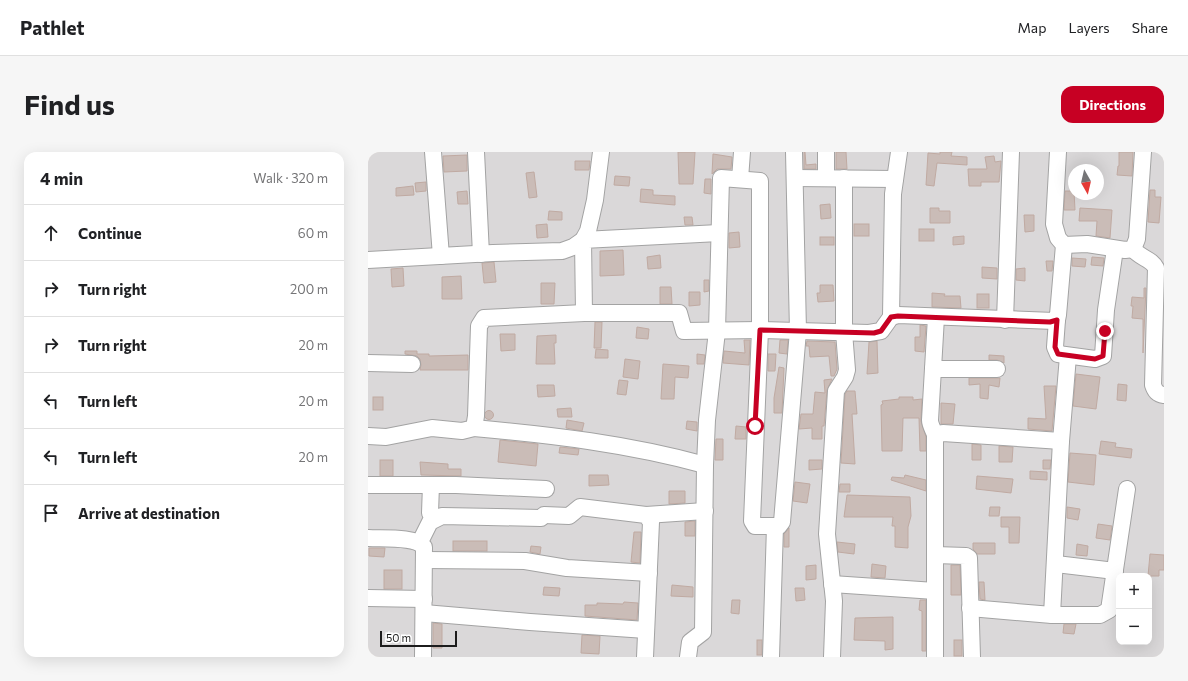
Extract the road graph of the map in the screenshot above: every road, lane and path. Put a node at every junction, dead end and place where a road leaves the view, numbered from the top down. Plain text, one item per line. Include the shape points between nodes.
1 (433, 152) edge
2 (476, 152) edge
3 (601, 152) edge
4 (742, 152) edge
5 (794, 152) edge
6 (826, 152) edge
7 (899, 152) edge
8 (1011, 152) edge
9 (1058, 152) edge
10 (1143, 152) edge
11 (795, 178) junction
12 (826, 178) junction
13 (844, 178) junction
14 (740, 179) junction
15 (895, 179) junction
16 (719, 233) junction
17 (583, 240) junction
18 (1064, 246) junction
19 (1115, 249) junction
20 (1133, 249) junction
21 (481, 254) junction
22 (441, 256) junction
23 (1158, 258) edge
24 (368, 260) edge
25 (584, 313) junction
26 (891, 317) junction
27 (936, 317) junction
28 (1005, 320) junction
29 (1057, 320) junction
30 (760, 330) junction
31 (717, 331) junction
32 (798, 331) junction
33 (844, 332) junction
34 (1068, 356) junction
35 (368, 363) edge
36 (412, 364) dead end
37 (932, 369) junction
38 (997, 369) dead end
39 (1164, 395) edge
40 (474, 428) junction
41 (936, 435) junction
42 (368, 436) edge
43 (1061, 441) junction
44 (705, 465) junction
45 (432, 484) junction
46 (368, 485) edge
47 (546, 489) dead end
48 (1127, 489) dead end
49 (705, 511) junction
50 (430, 513) dead end
51 (646, 515) junction
52 (774, 526) junction
53 (368, 538) edge
54 (420, 542) junction
55 (935, 555) junction
56 (425, 560) junction
57 (1056, 564) junction
58 (1115, 571) junction
59 (649, 573) junction
60 (832, 584) junction
61 (935, 590) junction
62 (368, 598) edge
63 (424, 606) junction
64 (970, 608) junction
65 (1052, 615) junction
66 (646, 630) junction
67 (422, 657) edge
68 (645, 657) edge
69 (688, 657) edge
70 (771, 657) edge
71 (832, 657) edge
72 (935, 657) edge
73 (972, 657) edge

1 - 22 street
2 - 21 street
3 - 17 street via 595,200 588,231
4 - 14 street
5 - 11 street
6 - 12 street
7 - 15 street
8 - 28 street
9 - 18 street via 1054,224 1058,238
10 - 20 street via 1137,239
11 - 12 street
11 - 32 street
12 - 13 street
13 - 15 street
13 - 33 street
14 - 16 street via 721,178
14 - 30 street via 760,181
15 - 26 street
16 - 17 street
16 - 31 street
17 - 21 street via 562,251
17 - 25 street
18 - 19 street via 1087,244
18 - 29 street
19 - 20 street
19 - 34 street via 1106,310 1103,356 1095,359
20 - 23 street via 1138,255
21 - 22 street
22 - 24 street
23 - 39 street via 1153,385 1155,391
25 - 31 street via 679,313 684,331
25 - 40 street via 484,318 481,321
26 - 27 street
26 - 33 street via 878,332
27 - 28 street
27 - 37 street
28 - 29 street
29 - 34 street via 1055,351
30 - 31 street
30 - 32 street
30 - 52 street via 752,521 755,526
31 - 44 street via 707,420
32 - 33 street
32 - 52 street via 782,522 779,526
33 - 60 street via 847,370 836,391 828,524
34 - 43 street
35 - 36 street
37 - 38 street
37 - 41 street via 930,427
40 - 42 street via 462,431 432,428 386,437
40 - 44 street via 632,447
41 - 43 street via 943,433
41 - 55 street
43 - 57 street
44 - 49 street
45 - 46 street
45 - 47 street
45 - 50 street
48 - 58 street
49 - 51 street
49 - 69 street via 704,632 690,642
51 - 54 street via 580,508 569,516 442,516 430,522
51 - 59 street via 651,522
52 - 70 street
53 - 54 street
54 - 56 street via 424,547
55 - 61 street
55 - 64 street via 969,558
56 - 59 street via 525,561 567,568
56 - 63 street
57 - 58 street
57 - 65 street
58 - 65 street via 1109,610 1105,614
59 - 66 street
60 - 61 street
60 - 71 street
61 - 72 street
62 - 63 street
63 - 66 street via 530,622
63 - 67 street
64 - 65 street
64 - 73 street
66 - 68 street

